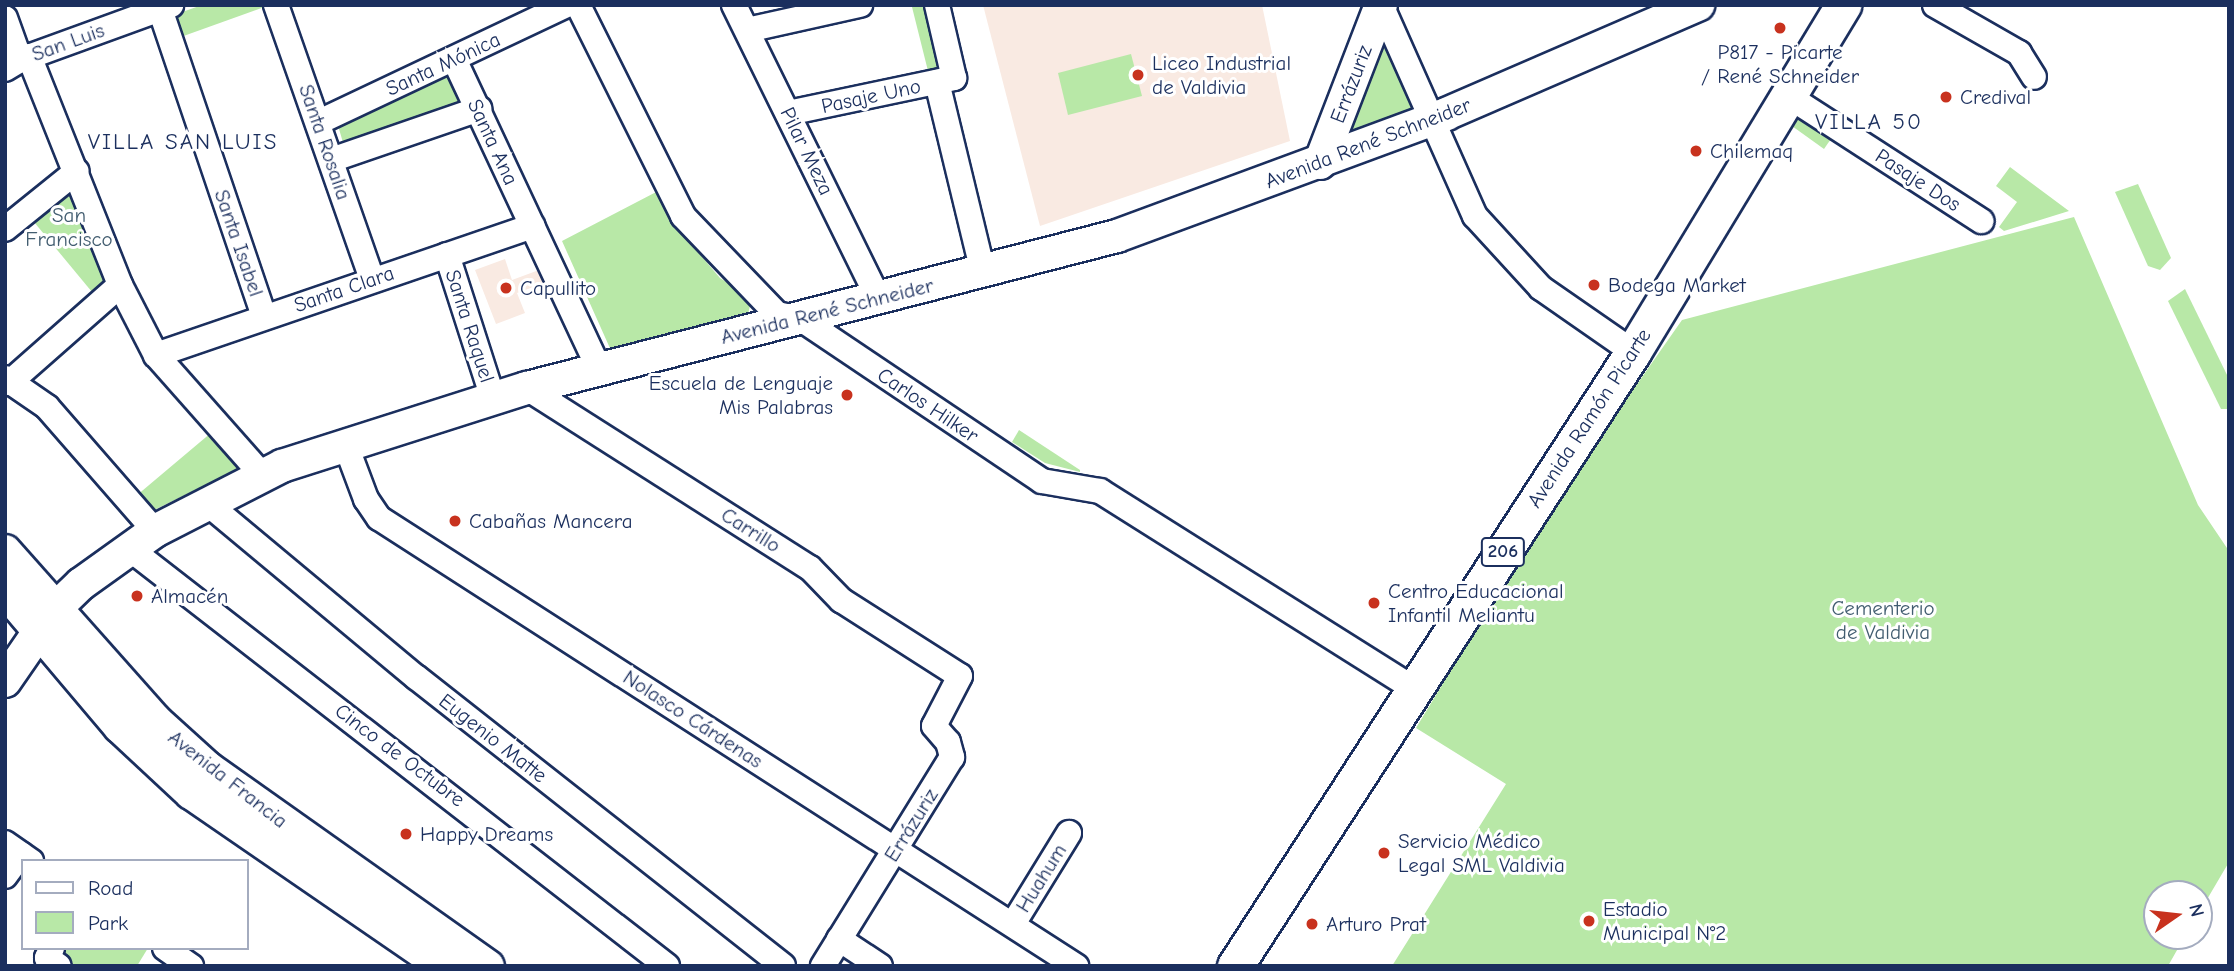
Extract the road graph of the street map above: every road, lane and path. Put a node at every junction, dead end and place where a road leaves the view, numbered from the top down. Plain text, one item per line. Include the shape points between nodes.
1 (276, 5) edge
2 (567, 5) edge
3 (578, 5) edge
4 (734, 5) edge
5 (860, 5) edge
6 (937, 5) edge
7 (1381, 5) edge
8 (1698, 5) edge
9 (1822, 5) edge
10 (1843, 5) edge
11 (1934, 5) edge
12 (157, 8) edge
13 (5, 18) edge
14 (747, 30) junction
15 (454, 59) junction
16 (18, 62) edge
17 (2034, 76) dead end
18 (945, 80) junction
19 (1785, 94) junction
20 (479, 109) junction
21 (788, 113) junction
22 (1438, 117) junction
23 (319, 122) junction
24 (331, 160) junction
25 (1320, 163) junction
26 (77, 171) junction
27 (1981, 221) dead end
28 (532, 226) junction
29 (5, 229) edge
30 (447, 255) junction
31 (983, 272) junction
32 (372, 279) junction
33 (120, 285) junction
34 (878, 298) junction
35 (264, 317) junction
36 (802, 319) junction
37 (1623, 346) junction
38 (156, 355) junction
39 (599, 369) junction
40 (7, 381) edge
41 (527, 388) junction
42 (493, 398) junction
43 (345, 443) junction
44 (263, 476) junction
45 (208, 504) junction
46 (142, 540) junction
47 (5, 551) edge
48 (5, 591) edge
49 (46, 621) junction
50 (1400, 680) junction
51 (5, 681) edge
52 (959, 685) joint
53 (1069, 833) dead end
54 (896, 850) junction
55 (19, 853) edge
56 (5, 876) edge
57 (1013, 924) junction
58 (839, 939) junction
59 (51, 950) edge
60 (167, 950) edge
61 (59, 966) edge
62 (191, 966) edge
63 (443, 966) edge
64 (488, 966) edge
65 (667, 966) edge
66 (783, 966) edge
67 (823, 966) edge
68 (880, 966) edge
69 (1076, 966) edge
70 (1216, 966) edge
71 (1235, 966) edge

1 - 23 street, Santa Rosalia
2 - 15 street, Santa Mónica
3 - 36 street, Carlos Hilker via 683,216 777,314
4 - 14 street, Pilar Meza
5 - 14 street
6 - 18 street
7 - 22 street
7 - 25 main road, Errázuriz
8 - 22 main road, Avenida René Schneider
9 - 37 highway, Avenida Ramón Picarte / 206
10 - 19 highway, Avenida Ramón Picarte / 206
11 - 17 street via 2019,53
12 - 16 street, San Luis
12 - 35 street, Santa Isabel
13 - 16 street
14 - 21 street, Pilar Meza
15 - 20 street, Santa Ana
15 - 23 street, Santa Mónica
16 - 26 street
18 - 21 street, Pasaje Uno
18 - 31 street
19 - 27 street, Pasaje Dos
19 - 37 highway, Avenida Ramón Picarte / 206
20 - 24 street
20 - 28 street, Santa Ana
21 - 34 street, Pilar Meza
22 - 25 main road, Avenida René Schneider
22 - 37 street via 1475,216 1502,250 1573,314
23 - 24 street, Santa Rosalia
24 - 32 street, Santa Rosalia
25 - 31 main road, Avenida René Schneider via 1117,236
26 - 29 street
26 - 33 street
28 - 30 street, Santa Clara
28 - 39 street, Santa Ana
30 - 32 street, Santa Clara
30 - 42 street, Santa Raquel
31 - 34 main road, Avenida René Schneider
32 - 35 street, Santa Clara
33 - 38 street
33 - 40 street
34 - 36 main road, Avenida René Schneider
35 - 38 street, Santa Clara
36 - 39 main road, Avenida René Schneider
36 - 50 street, Carlos Hilker via 1042,481 1100,491
37 - 50 highway, Avenida Ramón Picarte / 206
37 - 71 highway, Avenida Ramón Picarte / 206
38 - 44 street
39 - 41 main road, Avenida René Schneider
40 - 46 street, Cinco de Octubre via 47,407
41 - 42 main road, Avenida René Schneider
41 - 52 street, Carrillo via 810,568 841,600 960,676
42 - 43 main road, Avenida René Schneider
43 - 44 main road, Avenida René Schneider
43 - 54 street, Nolasco Cárdenas via 366,499 379,518
44 - 45 main road, Avenida René Schneider
45 - 46 main road, Avenida René Schneider
45 - 66 street, Eugenio Matte via 416,677
46 - 49 main road, Avenida René Schneider
46 - 65 street, Cinco de Octubre
47 - 49 main road, Avenida Francia
48 - 49 main road, Avenida Francia
49 - 51 main road, Avenida René Schneider
49 - 63 main road, Avenida Francia via 120,727 191,793
49 - 64 main road, Avenida Francia via 208,768
50 - 70 highway, Avenida Ramón Picarte / 206
52 - 54 street, Errázuriz via 934,726 948,742 952,757
53 - 57 street, Huahum
54 - 57 street, Nolasco Cárdenas
54 - 58 street, Errázuriz
55 - 56 street
57 - 69 street, Nolasco Cárdenas
58 - 67 street, Errázuriz
58 - 68 street
59 - 61 street via 47,958
60 - 62 street

